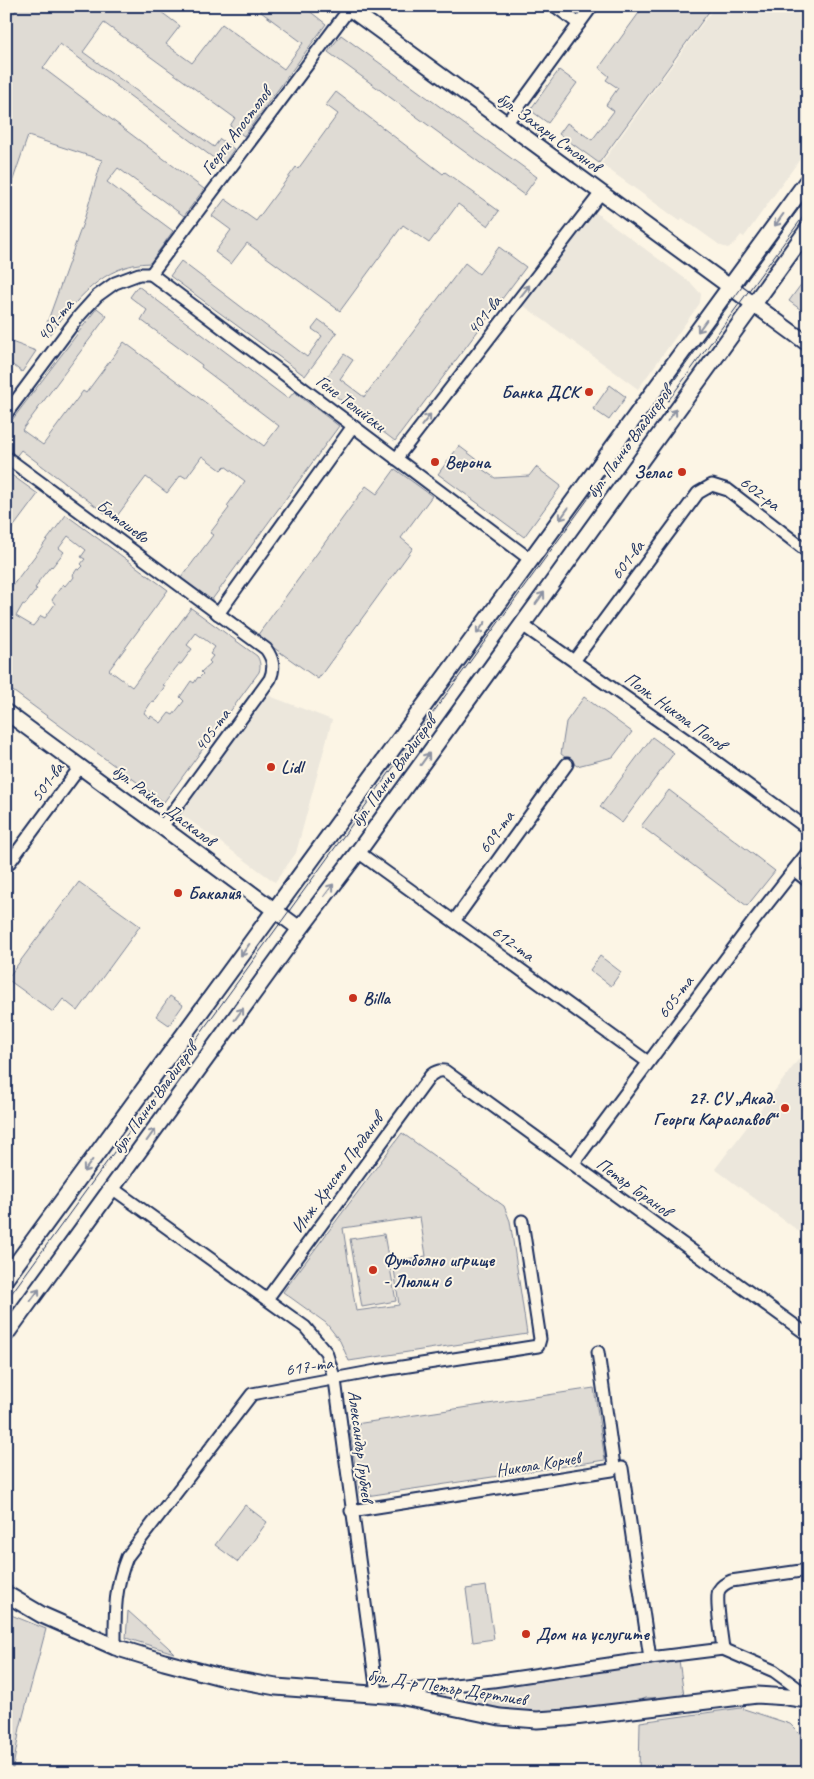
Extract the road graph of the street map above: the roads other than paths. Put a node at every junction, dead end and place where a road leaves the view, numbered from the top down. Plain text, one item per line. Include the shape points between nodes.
1 (555, 6) edge
2 (592, 6) edge
3 (348, 8) edge
4 (579, 24) junction
5 (506, 124) junction
6 (808, 180) edge
7 (600, 194) junction
8 (808, 229) edge
9 (151, 274) junction
10 (730, 287) junction
11 (753, 304) junction
12 (808, 344) edge
13 (6, 414) edge
14 (353, 426) junction
15 (6, 457) edge
16 (396, 458) junction
17 (712, 485) joint
18 (808, 552) edge
19 (531, 560) junction
20 (218, 614) junction
21 (521, 624) junction
22 (266, 649) joint
23 (574, 661) junction
24 (6, 712) edge
25 (567, 764) dead end
26 (80, 767) junction
27 (162, 828) junction
28 (808, 829) edge
29 (358, 852) junction
30 (808, 852) edge
31 (6, 867) edge
32 (794, 870) junction
33 (808, 881) edge
34 (274, 910) junction
35 (454, 921) junction
36 (300, 929) junction
37 (648, 1062) junction
38 (438, 1071) joint
39 (573, 1164) junction
40 (112, 1188) junction
41 (522, 1221) dead end
42 (6, 1278) edge
43 (266, 1299) junction
44 (6, 1334) edge
45 (808, 1335) edge
46 (598, 1352) dead end
47 (335, 1380) junction
48 (622, 1468) dead end
49 (351, 1511) junction
50 (808, 1570) edge
51 (6, 1594) edge
52 (115, 1647) junction
53 (723, 1650) junction
54 (650, 1658) junction
55 (377, 1693) junction
56 (808, 1696) edge
57 (808, 1700) edge

1 - 4 street
2 - 4 street
3 - 5 street, бул. Захари Стоянов
3 - 9 street, Георги Апостолов
4 - 5 street
5 - 7 street, бул. Захари Стоянов
6 -> 10 main road, бул. Панчо Владигеров
7 - 10 street, бул. Захари Стоянов
16 -> 7 street, 401-ва
8 - 11 main road, бул. Панчо Владигеров
9 - 13 street, 409-та via 139,274 115,283 98,296 79,316
9 - 14 street, Гене Телийски
10 - 11 street, бул. Захари Стоянов
10 -> 19 main road, бул. Панчо Владигеров
11 - 12 street, бул. Захари Стоянов
21 -> 11 main road, бул. Панчо Владигеров
14 - 16 street, Гене Телийски
14 - 20 street
15 - 20 street, Батошево
16 - 19 street, Гене Телийски
17 - 18 street, 602-ра via 728,490
17 - 23 street, 601-ва via 698,493
19 -> 34 main road, бул. Панчо Владигеров
20 - 22 street, Батошево
21 - 23 street, Полк. Никола Попов
29 -> 21 main road, бул. Панчо Владигеров
22 - 27 street, 405-та via 273,663 270,679
23 - 28 street, Полк. Никола Попов
24 - 26 street, бул. Райко Даскалов
25 - 35 street, 609-та
26 - 27 street, бул. Райко Даскалов
26 - 31 street, 501-ва
27 - 34 street, бул. Райко Даскалов
29 - 35 street, 612-та
36 -> 29 main road, бул. Панчо Владигеров
30 - 32 street, 605-та
32 - 33 street
32 - 37 street, 605-та
34 - 36 street, бул. Райко Даскалов
34 -> 42 main road, бул. Панчо Владигеров
35 - 37 street, 612-та
40 -> 36 main road, бул. Панчо Владигеров
37 - 39 street, 605-та
38 - 39 street, Петър Горанов via 445,1071
38 - 43 street, Инж. Христо Проданов
39 - 45 street, Петър Горанов
40 - 43 street, Александър Грубчев
44 -> 40 main road, бул. Панчо Владигеров
41 - 47 street, 617-та via 540,1339 538,1346
43 - 47 street, Александър Грубчев via 305,1327 326,1352
46 - 49 street, Никола Корчев via 612,1470
47 - 49 street, Александър Грубчев
47 - 52 street, 617-та via 252,1394 241,1407 127,1557 119,1576 116,1598
48 - 54 street
49 - 55 street, Александър Грубчев
50 - 53 street via 731,1581 722,1586 718,1599
51 - 52 main road, бул. Д-р Петър Дертлиев via 42,1615
52 - 55 main road, бул. Д-р Петър Дертлиев via 197,1671 276,1687
53 - 54 street
53 - 56 street via 774,1671
54 - 55 street via 493,1681
55 - 57 main road, бул. Д-р Петър Дертлиев via 500,1717 537,1720 757,1695

